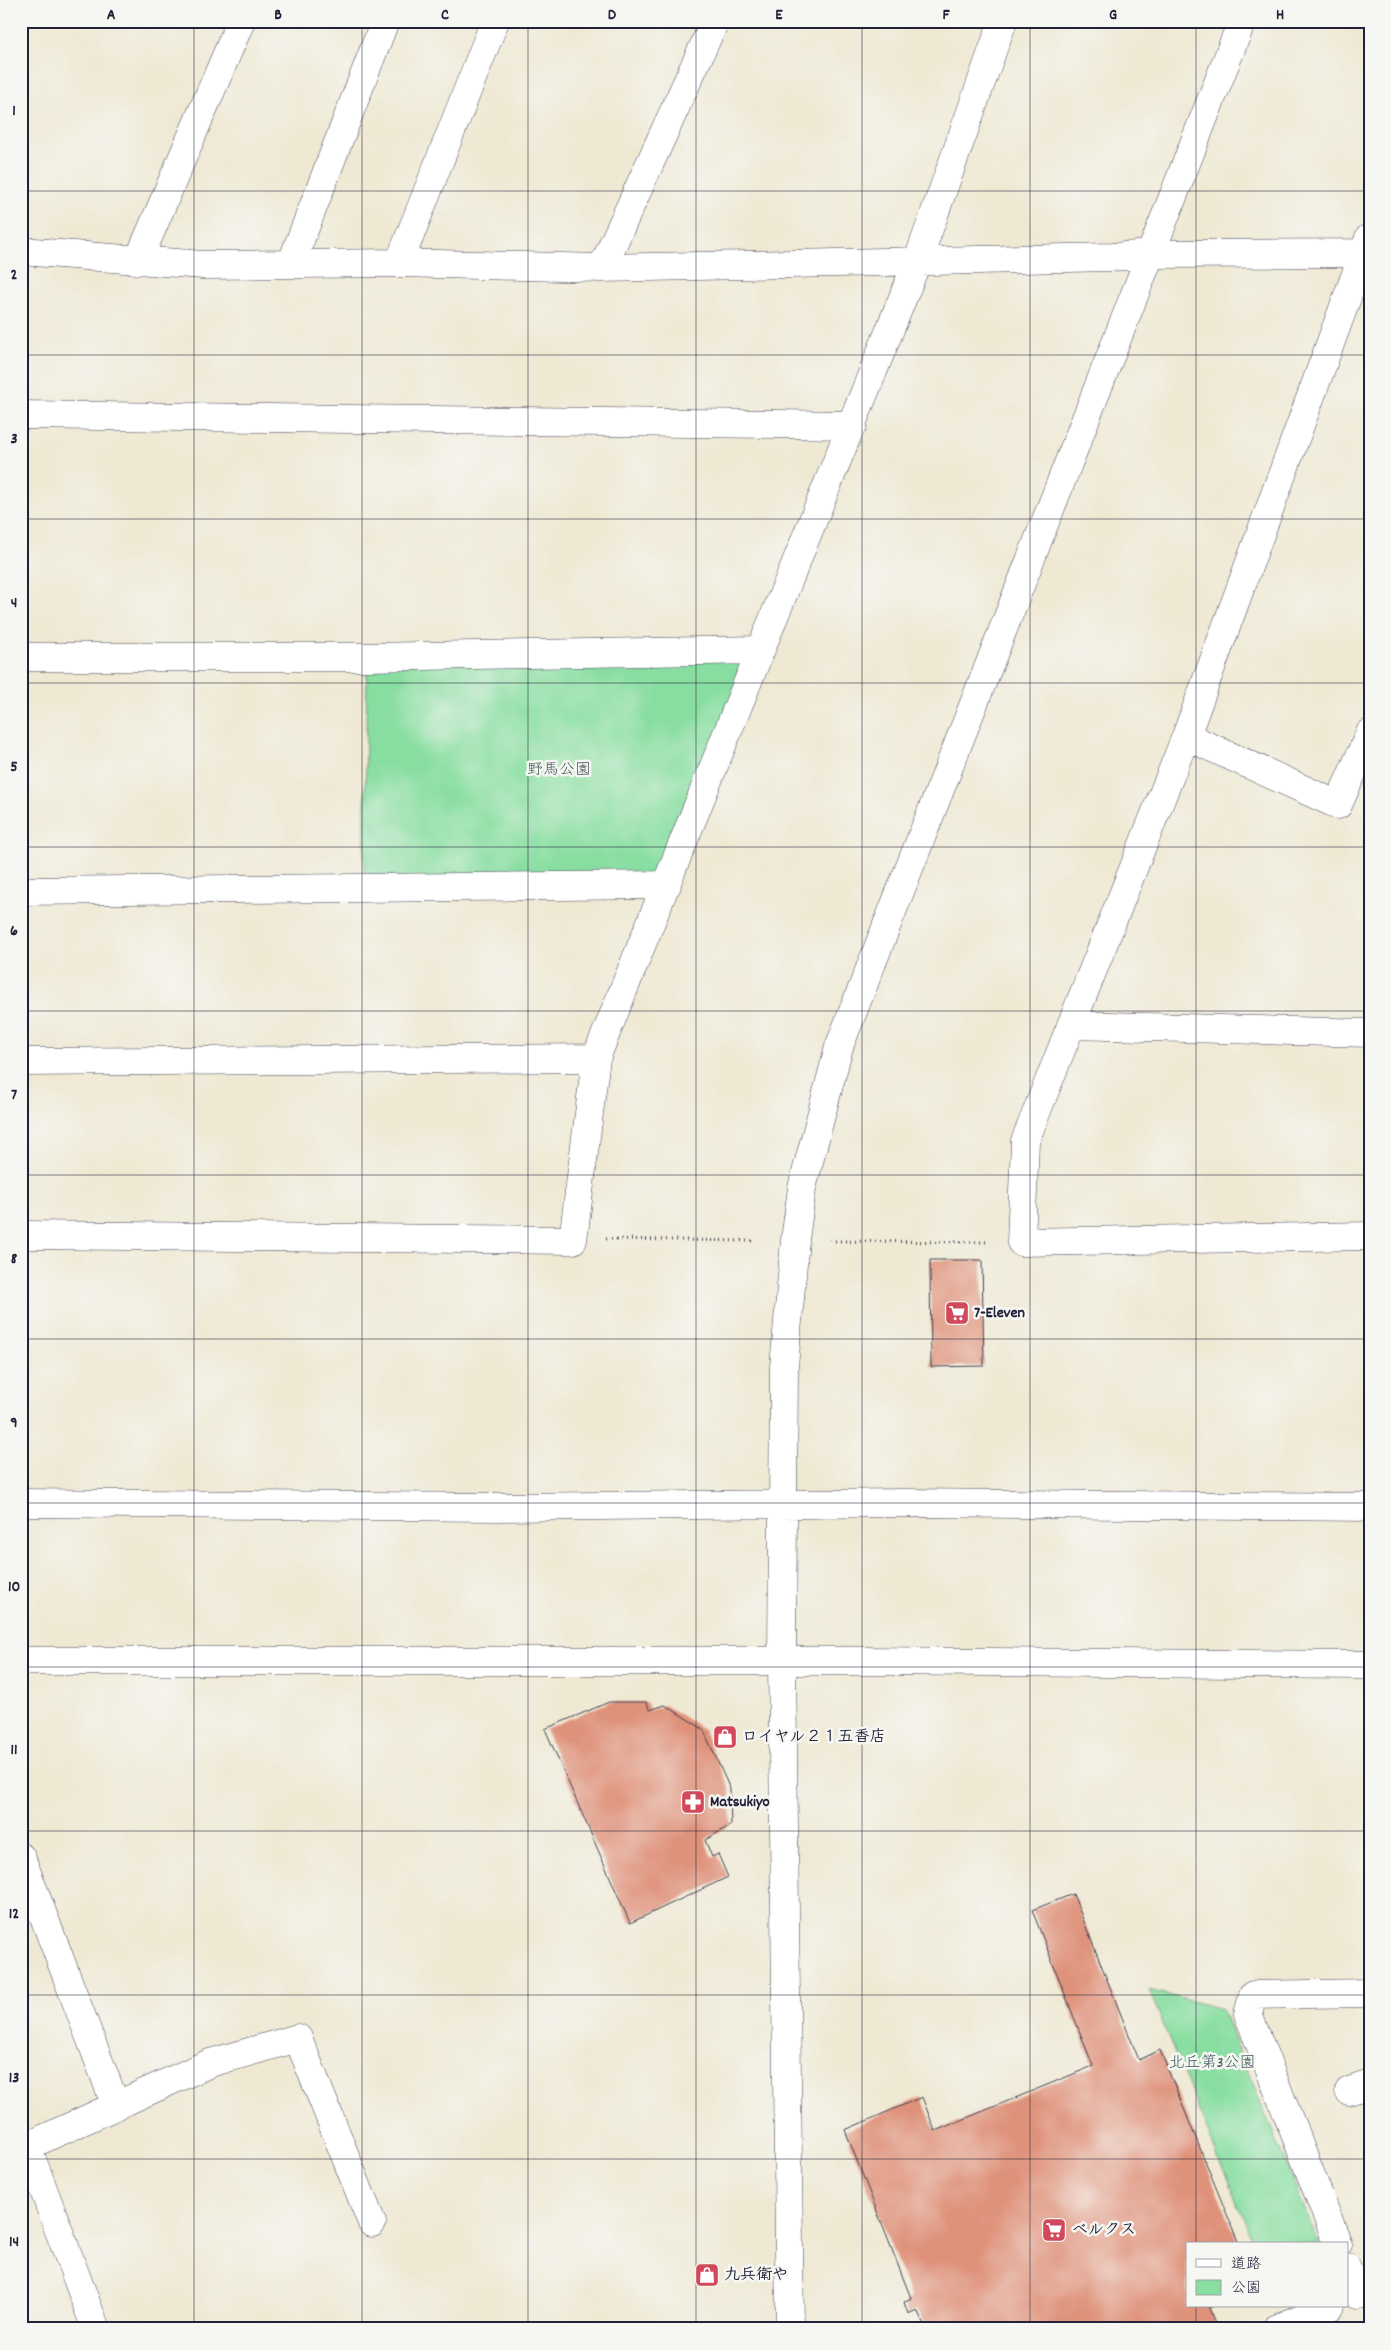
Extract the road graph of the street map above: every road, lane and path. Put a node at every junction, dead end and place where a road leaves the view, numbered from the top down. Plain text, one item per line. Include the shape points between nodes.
1 (241, 21) edge
2 (385, 21) edge
3 (495, 21) edge
4 (715, 21) edge
5 (1003, 21) edge
6 (1242, 21) edge
7 (1368, 247) edge
8 (21, 251) edge
9 (1150, 254) junction
10 (918, 260) junction
11 (138, 261) junction
12 (400, 263) junction
13 (291, 264) junction
14 (602, 268) junction
15 (21, 415) edge
16 (853, 424) junction
17 (761, 650) junction
18 (21, 657) edge
19 (1370, 733) edge
20 (1186, 736) junction
21 (667, 885) junction
22 (21, 891) edge
23 (1071, 1025) junction
24 (1370, 1033) edge
25 (596, 1058) junction
26 (21, 1062) edge
27 (21, 1235) edge
28 (1370, 1236) edge
29 (573, 1240) junction
30 (753, 1240) dead end
31 (830, 1241) dead end
32 (1021, 1242) junction
33 (21, 1503) edge
34 (783, 1504) junction
35 (1370, 1507) edge
36 (21, 1661) edge
37 (782, 1661) junction
38 (1370, 1665) edge
39 (21, 1858) edge
40 (1370, 1993) edge
41 (116, 2106) junction
42 (24, 2148) edge
43 (372, 2223) dead end
44 (1337, 2242) edge
45 (1348, 2270) edge
46 (1358, 2295) edge
47 (1317, 2317) edge
48 (96, 2329) edge
49 (790, 2329) edge
50 (1276, 2329) edge

1 - 11 street
2 - 13 street
3 - 12 street
4 - 14 street
5 - 10 street
6 - 9 street
7 - 9 street
7 - 20 street
8 - 11 street
9 - 10 street
9 - 34 street via 839,1047 802,1188 795,1240 784,1367
10 - 14 street
10 - 16 street
11 - 13 street
12 - 13 street
12 - 14 street
15 - 16 street
16 - 17 street
17 - 18 street via 366,657
17 - 21 street
19 - 20 street via 1338,805
20 - 23 street
21 - 22 street
21 - 25 street
23 - 24 street
23 - 32 street via 1025,1141
25 - 26 street
25 - 29 street
27 - 29 street
28 - 32 street
29 - 30 path
31 - 32 path
33 - 34 street via 497,1507
34 - 35 street
34 - 37 street
36 - 37 street
37 - 38 street
37 - 49 street
39 - 41 street
40 - 44 street via 1253,1995 1248,2014
41 - 42 street
41 - 43 street via 210,2063 298,2038
42 - 48 street
45 - 46 street
47 - 50 street

